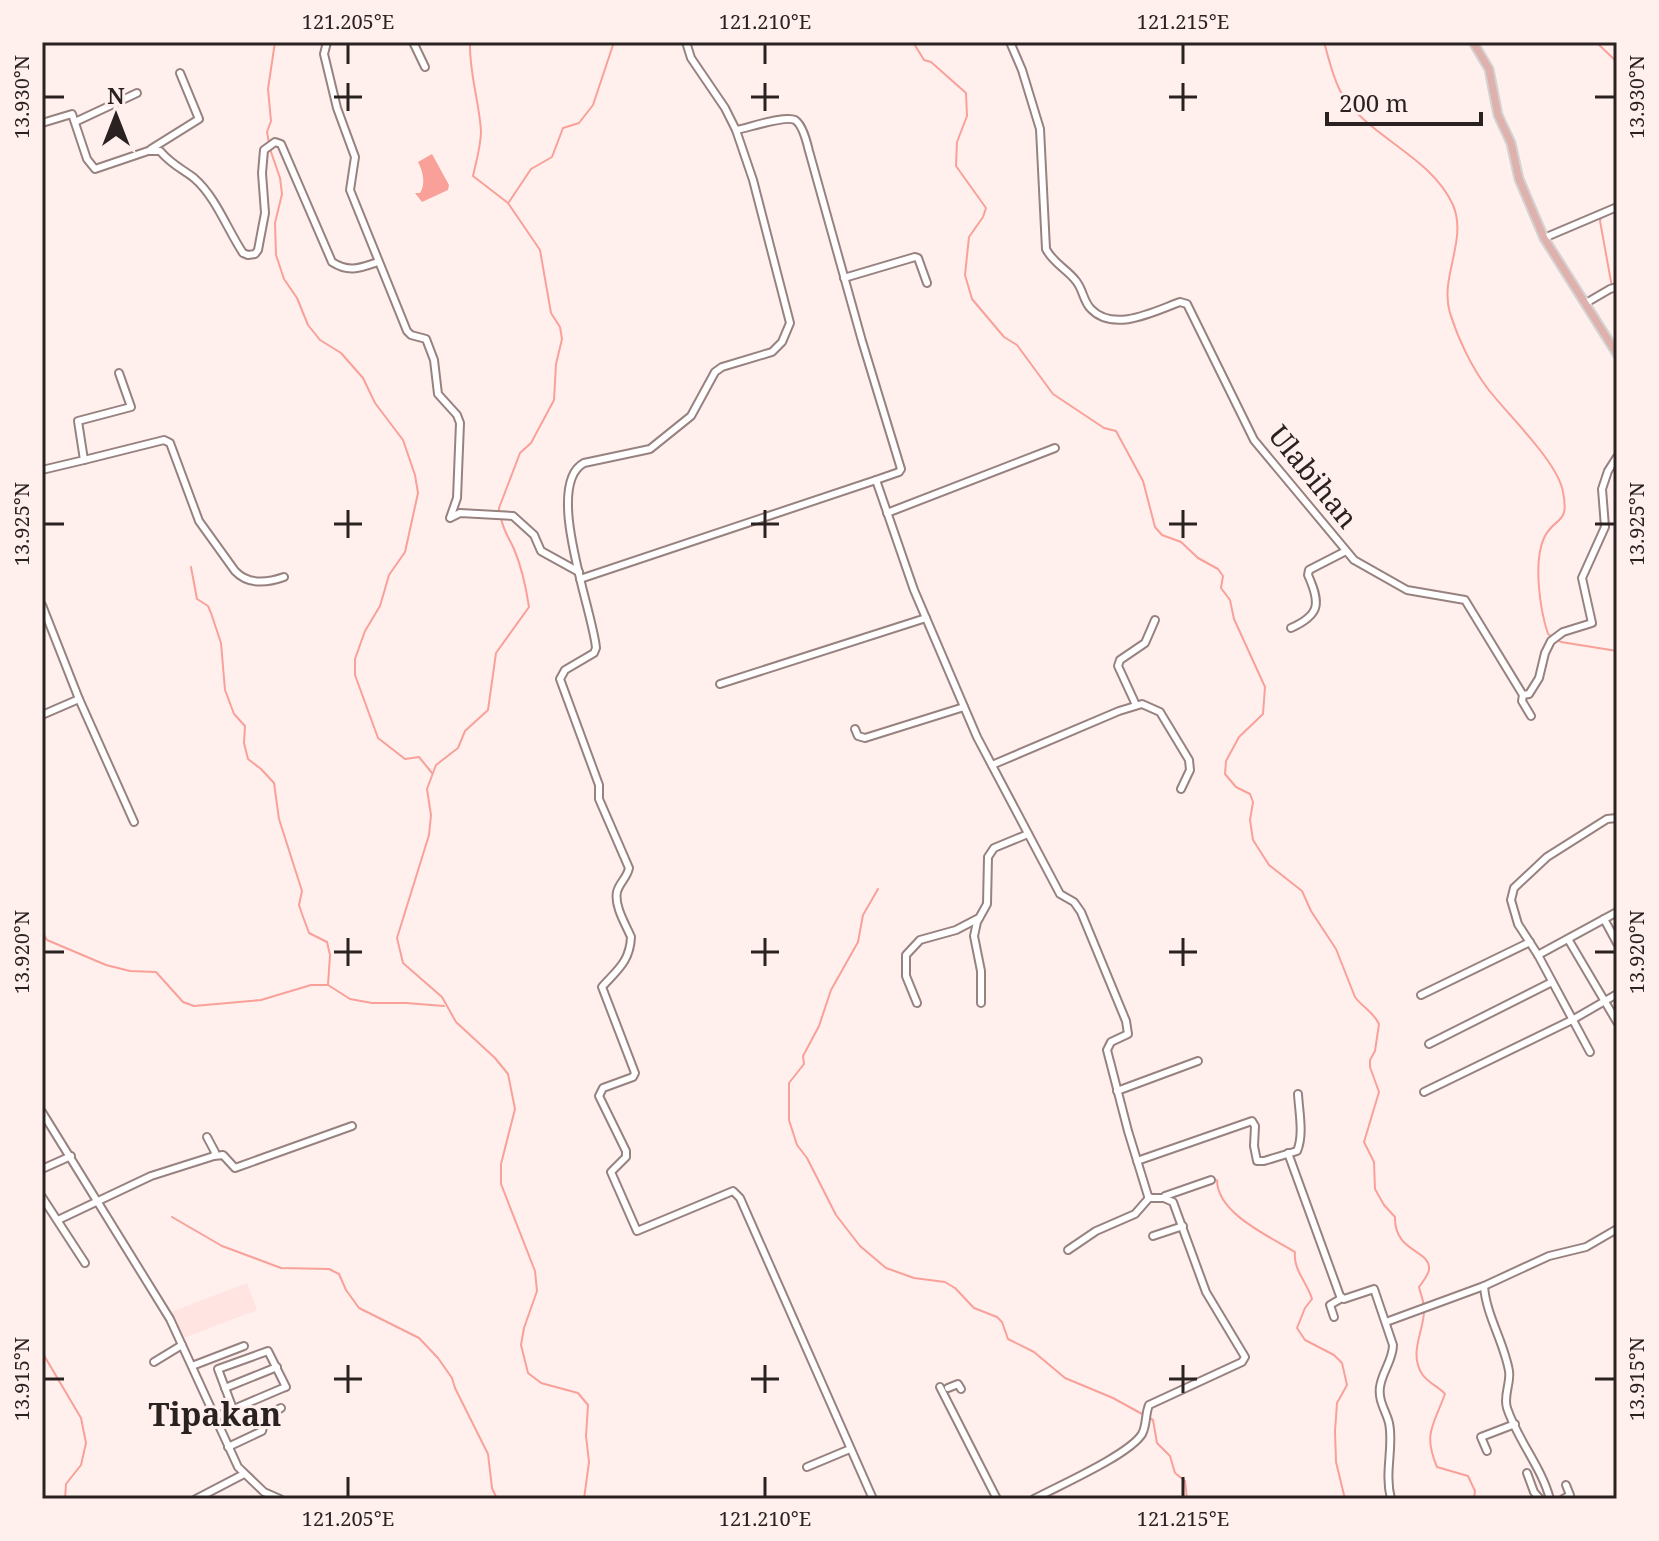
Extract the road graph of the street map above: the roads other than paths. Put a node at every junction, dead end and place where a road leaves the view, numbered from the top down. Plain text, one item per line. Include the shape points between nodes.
1 (327, 42) edge
2 (413, 42) edge
3 (686, 42) edge
4 (1010, 42) edge
5 (1473, 42) edge
6 (425, 67) dead end
7 (180, 73) dead end
8 (137, 93) dead end
9 (75, 122) junction
10 (42, 123) edge
11 (736, 130) junction
12 (148, 151) junction
13 (1617, 207) edge
14 (1544, 238) junction
15 (378, 262) junction
16 (844, 278) junction
17 (927, 283) dead end
18 (1617, 287) edge
19 (1586, 303) junction
20 (1617, 354) edge
21 (119, 373) dead end
22 (1055, 448) dead end
23 (1617, 457) edge
24 (84, 460) junction
25 (42, 470) edge
26 (876, 480) junction
27 (887, 513) junction
28 (1346, 551) junction
29 (580, 575) junction
30 (284, 577) dead end
31 (42, 605) edge
32 (926, 618) junction
33 (1155, 620) dead end
34 (1291, 628) dead end
35 (720, 684) dead end
36 (1523, 695) junction
37 (79, 699) junction
38 (1136, 705) junction
39 (964, 707) junction
40 (42, 715) edge
41 (1531, 716) dead end
42 (855, 729) dead end
43 (992, 765) junction
44 (1181, 789) dead end
45 (1617, 818) edge
46 (134, 822) dead end
47 (1028, 834) junction
48 (1617, 912) edge
49 (979, 918) junction
50 (1604, 919) junction
51 (1568, 939) junction
52 (1530, 942) junction
53 (1617, 943) edge
54 (1538, 955) junction
55 (1552, 982) junction
56 (1617, 994) edge
57 (1421, 995) dead end
58 (1605, 1001) junction
59 (917, 1003) dead end
60 (981, 1003) dead end
61 (1572, 1020) junction
62 (1617, 1022) edge
63 (1429, 1044) dead end
64 (1590, 1052) dead end
65 (1198, 1061) dead end
66 (1117, 1091) junction
67 (1424, 1092) dead end
68 (1298, 1094) dead end
69 (42, 1112) edge
70 (352, 1126) dead end
71 (207, 1137) dead end
72 (1288, 1153) junction
73 (71, 1156) junction
74 (214, 1156) junction
75 (1137, 1161) junction
76 (42, 1169) edge
77 (1211, 1180) dead end
78 (42, 1197) edge
79 (1149, 1198) junction
80 (1162, 1198) junction
81 (100, 1202) junction
82 (58, 1220) junction
83 (1183, 1226) junction
84 (1617, 1229) edge
85 (1153, 1236) dead end
86 (1068, 1250) dead end
87 (85, 1263) dead end
88 (1484, 1286) junction
89 (1342, 1298) junction
90 (1334, 1317) dead end
91 (1386, 1322) junction
92 (182, 1345) junction
93 (244, 1346) dead end
94 (154, 1362) dead end
95 (192, 1366) junction
96 (277, 1367) junction
97 (225, 1388) junction
98 (961, 1389) dead end
99 (281, 1408) dead end
100 (233, 1409) junction
101 (215, 1417) junction
102 (1515, 1424) junction
103 (228, 1447) junction
104 (850, 1449) junction
105 (1487, 1451) dead end
106 (807, 1467) dead end
107 (1527, 1473) dead end
108 (244, 1474) junction
109 (1566, 1485) dead end
110 (196, 1499) edge
111 (280, 1499) edge
112 (873, 1499) edge
113 (997, 1499) edge
114 (1034, 1499) edge
115 (1391, 1499) edge
116 (1540, 1499) edge
117 (1550, 1499) edge
118 (1563, 1499) edge

1 - 15 street via 324,54 337,108 355,157 350,190
2 - 6 street
3 - 11 street
4 - 28 street, Ulabihan via 1040,129 1044,235 1050,255 1077,281 1086,303 1099,315 1130,319 1187,304 1254,440
5 - 14 main road via 1489,69 1498,115
7 - 12 street via 199,119
8 - 9 street
9 - 10 street via 69,113
9 - 12 street via 95,169
11 - 16 street via 786,119 800,125
11 - 29 street via 789,315 787,332 772,352 715,372 691,416 650,449 579,465 569,493 570,534
12 - 15 street via 160,151 168,163 194,178 248,255 258,250 265,213 264,150 281,144 332,262 354,270
13 - 14 street
14 - 19 main road
15 - 29 street via 407,331 426,339 438,394 460,423 457,498 450,518 460,513 513,516 534,535 541,551
16 - 17 street via 915,257
16 - 26 street via 901,463 899,472
18 - 19 street
19 - 20 main road
21 - 24 street via 131,407 78,421
22 - 27 street
23 - 36 street via 1602,489 1605,527 1582,578 1592,623 1551,641 1539,678
24 - 25 street
24 - 30 street via 164,440 170,443 199,521 235,571 257,582
26 - 27 street
26 - 29 street
27 - 32 street
28 - 34 street via 1309,570 1314,614
28 - 36 street, Ulabihan via 1407,590 1467,602
29 - 104 street via 596,648 560,679 599,785 599,799 629,868 616,893 631,943 620,971 602,987 635,1069 633,1077 599,1092 626,1154 613,1168 612,1178 637,1231 705,1201 737,1194
31 - 37 street
32 - 35 street
32 - 39 street
33 - 38 street via 1145,643 1118,666
36 - 41 street, Ulabihan
37 - 40 street
37 - 46 street
38 - 43 street
38 - 44 street via 1160,712 1189,760
39 - 42 street via 865,738
39 - 43 street
43 - 47 street
45 - 52 street via 1547,857 1514,888 1514,915
47 - 49 street via 990,851 987,904
47 - 66 street via 1060,894 1081,912 1129,1030 1108,1045
48 - 50 street
49 - 59 street via 920,940 906,955 906,976
49 - 60 street via 974,936
50 - 51 street
50 - 53 street
51 - 54 street
51 - 58 street
52 - 54 street
52 - 57 street
54 - 55 street
55 - 61 street
55 - 63 street
56 - 58 street
58 - 61 street
58 - 62 street
61 - 64 street
61 - 67 street
65 - 66 street
66 - 75 street
68 - 72 street via 1300,1147
69 - 73 street
70 - 74 street via 235,1168 223,1155
71 - 74 street
72 - 75 street via 1257,1161 1252,1121
72 - 89 street
73 - 76 street
73 - 81 street
74 - 81 street via 151,1176
75 - 79 street
77 - 80 street
78 - 82 street
79 - 80 street
79 - 86 street via 1135,1214
80 - 83 street via 1173,1202
81 - 82 street
81 - 92 street
82 - 87 street
83 - 85 street
83 - 114 street via 1206,1292 1245,1357 1149,1405 1136,1441
84 - 88 street via 1586,1247 1549,1256
88 - 91 street
88 - 102 street via 1509,1371 1506,1403
89 - 90 street via 1330,1305
89 - 91 street via 1373,1288
91 - 115 street via 1393,1352 1380,1396 1390,1431
92 - 94 street
92 - 95 street
93 - 95 street
95 - 101 street
96 - 97 street
96 - 97 street via 264,1351 220,1367
96 - 100 street via 286,1387
97 - 100 street
98 - 113 street via 958,1384 944,1388
99 - 103 street via 263,1419 262,1431
100 - 101 street
101 - 103 street
102 - 105 street via 1481,1437
102 - 117 street via 1539,1465
103 - 108 street
104 - 106 street
104 - 112 street
107 - 116 street
108 - 110 street
108 - 111 street
109 - 118 street via 1570,1495

